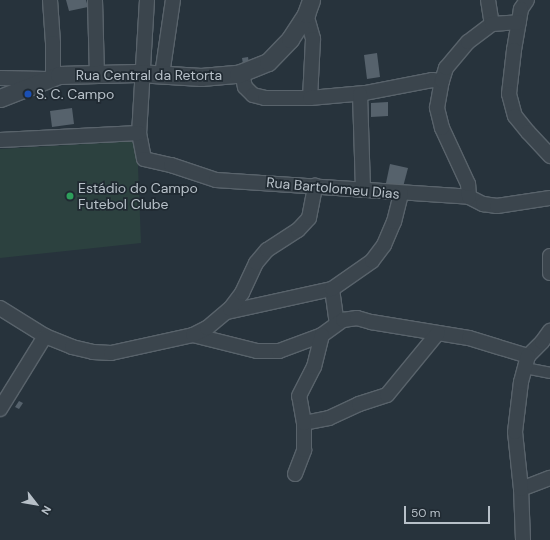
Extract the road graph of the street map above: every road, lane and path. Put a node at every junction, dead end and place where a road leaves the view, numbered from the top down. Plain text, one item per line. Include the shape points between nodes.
1 (50, 0) edge
2 (95, 0) edge
3 (147, 0) edge
4 (173, 0) edge
5 (488, 0) edge
6 (527, 0) edge
7 (308, 7) edge
8 (519, 22) junction
9 (492, 24) junction
10 (242, 72) junction
11 (97, 74) junction
12 (142, 74) junction
13 (162, 75) junction
14 (0, 78) edge
15 (51, 78) junction
16 (442, 82) junction
17 (360, 94) junction
18 (0, 98) edge
19 (310, 98) junction
20 (139, 133) junction
21 (0, 140) edge
22 (550, 156) edge
23 (315, 186) junction
24 (363, 190) junction
25 (401, 194) junction
26 (469, 197) junction
27 (550, 198) edge
28 (550, 256) edge
29 (550, 273) edge
30 (332, 289) junction
31 (0, 308) edge
32 (227, 312) junction
33 (337, 324) junction
34 (550, 331) edge
35 (438, 333) junction
36 (193, 334) junction
37 (322, 335) junction
38 (45, 336) junction
39 (527, 362) junction
40 (550, 373) edge
41 (0, 409) edge
42 (304, 423) junction
43 (295, 474) dead end
44 (550, 478) edge
45 (521, 489) junction
46 (523, 540) edge

1 - 15 street via 53,43
2 - 11 street
3 - 12 street
4 - 13 street
5 - 9 street
6 - 8 street via 521,9
7 - 10 street, Rua Central da Retorta via 290,38 268,62
7 - 19 street via 313,39
8 - 9 street
8 - 22 street via 509,94 515,116
9 - 16 street via 468,42 446,68
10 - 13 street, Rua Central da Retorta via 201,77
10 - 19 street via 245,87 253,95 265,98
11 - 12 street, Rua Central da Retorta
11 - 15 street, Rua Central da Retorta via 59,75
12 - 13 street, Rua Central da Retorta
12 - 20 street
14 - 15 street, Rua Central da Retorta
15 - 18 street, Rua Central da Retorta
16 - 17 street via 432,80
16 - 26 street via 437,108 442,128 468,184
17 - 19 street
17 - 24 street
20 - 21 street
20 - 23 street, Rua Bartolomeu Dias via 144,159 216,180
23 - 24 street, Rua Bartolomeu Dias
23 - 32 street via 309,218 298,230 267,250 256,263 242,293
24 - 25 street, Rua Bartolomeu Dias
25 - 26 street, Rua Bartolomeu Dias
25 - 30 street via 394,222 384,245 372,261
26 - 27 street, Rua Bartolomeu Dias via 483,204 497,206
28 - 29 street
30 - 32 street
30 - 33 street
31 - 38 street
32 - 36 street via 207,328
33 - 35 street via 343,320 357,318
33 - 37 street
34 - 39 street
35 - 39 street via 469,338
35 - 42 street via 387,395 329,418
36 - 37 street via 257,351 278,351
36 - 38 street via 111,353 79,349
37 - 42 street via 314,367 299,396
38 - 41 street
39 - 40 street
39 - 45 street via 521,382 515,432
42 - 43 street via 304,450
44 - 45 street
45 - 46 street

